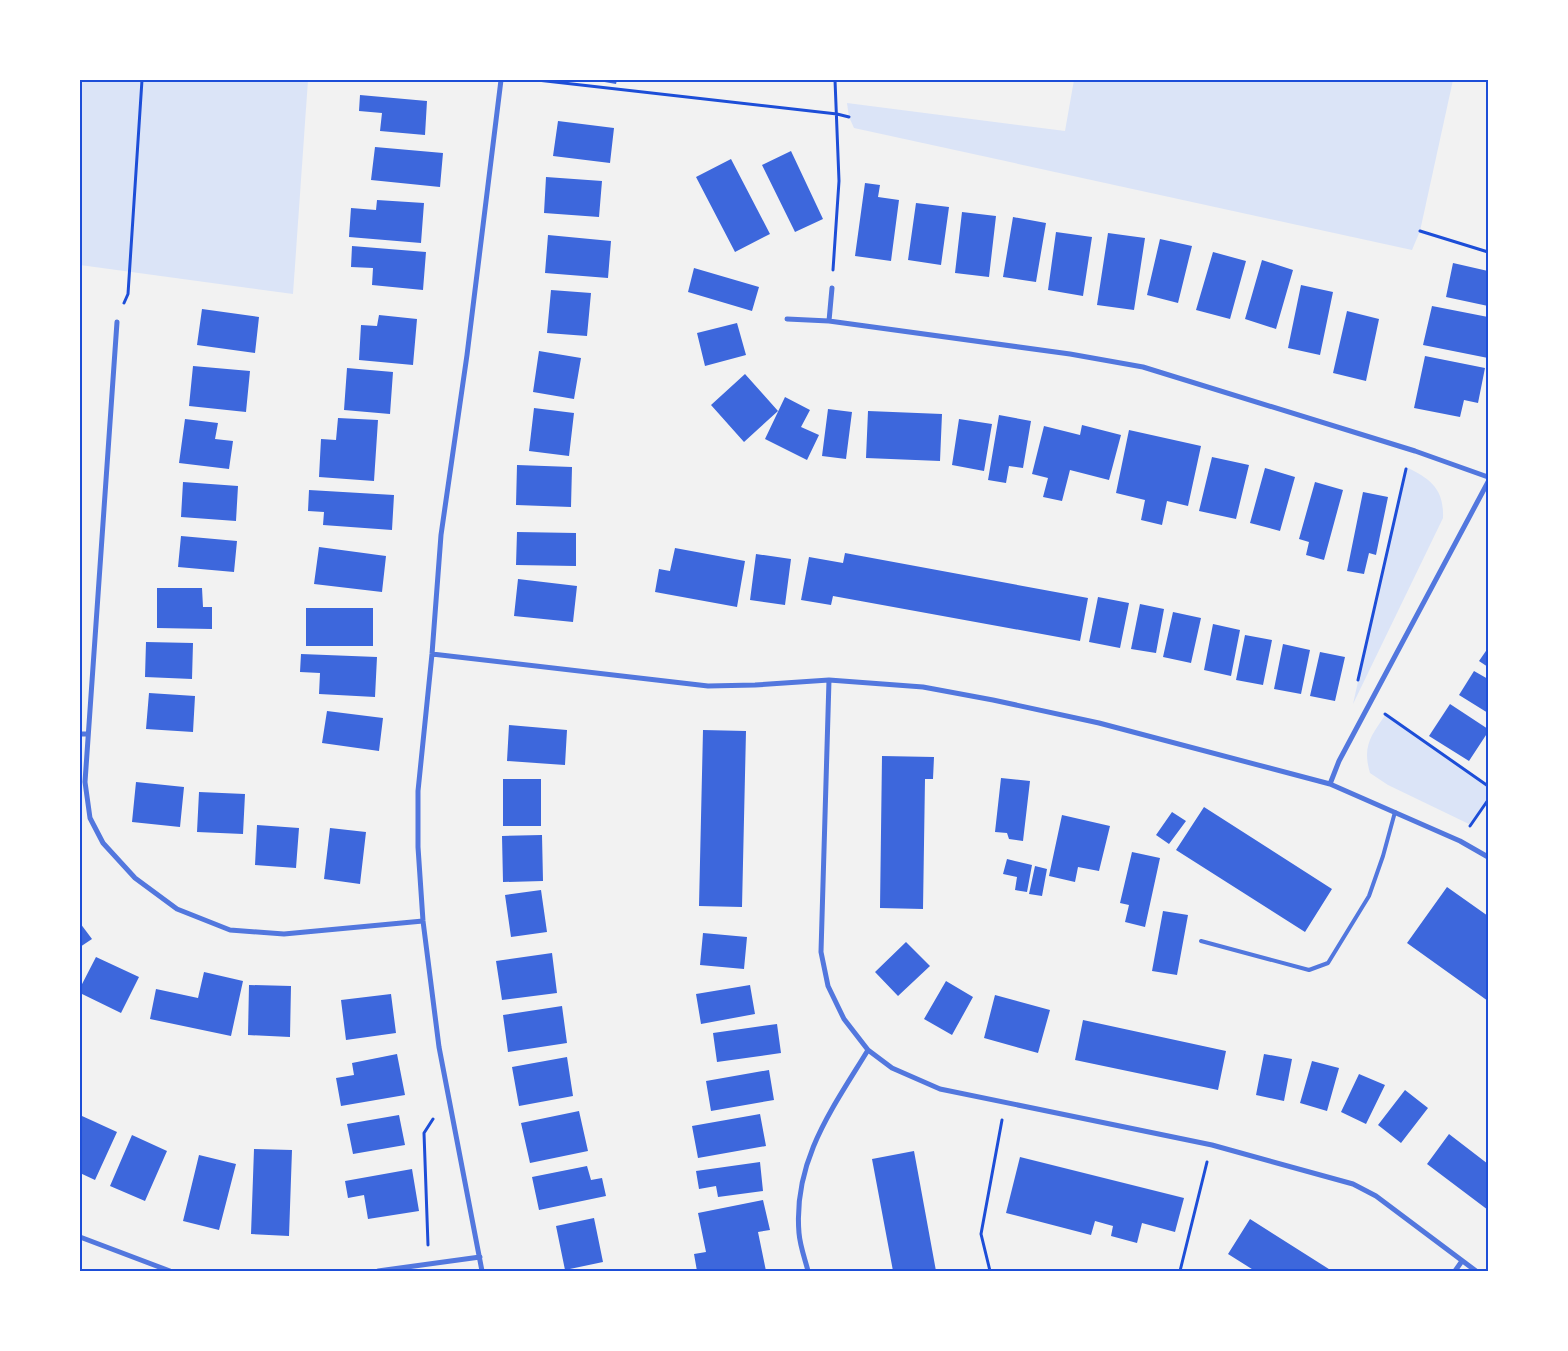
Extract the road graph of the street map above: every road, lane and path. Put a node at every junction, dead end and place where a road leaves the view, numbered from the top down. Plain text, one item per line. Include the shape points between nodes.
1 (142, 80) edge
2 (501, 80) edge
3 (537, 80) edge
4 (835, 80) edge
5 (837, 114) junction
6 (849, 117) dead end
7 (1420, 231) dead end
8 (1488, 252) edge
9 (832, 288) joint
10 (787, 319) dead end
11 (829, 321) junction
12 (117, 322) joint
13 (1415, 451) junction
14 (1488, 477) edge
15 (1488, 482) edge
16 (432, 654) junction
17 (829, 680) junction
18 (1357, 686) dead end
19 (1370, 703) junction
20 (80, 734) edge
21 (88, 734) junction
22 (1330, 784) junction
23 (1488, 786) edge
24 (1488, 800) edge
25 (1395, 812) junction
26 (1460, 841) junction
27 (1488, 857) edge
28 (423, 921) junction
29 (1201, 941) dead end
30 (868, 1050) junction
31 (449, 1096) junction
32 (1005, 1102) junction
33 (1212, 1145) junction
34 (80, 1238) edge
35 (480, 1257) junction
36 (1462, 1261) junction
37 (429, 1264) junction
38 (170, 1271) edge
39 (378, 1271) edge
40 (482, 1271) edge
41 (808, 1271) edge
42 (990, 1271) edge
43 (1180, 1271) edge
44 (1455, 1271) edge
45 (1476, 1271) edge

1 - 12 path via 128,294
2 - 16 street via 441,535
3 - 5 path
4 - 5 path
5 - 6 path
5 - 9 path via 839,181
7 - 8 path
9 - 11 street
10 - 11 street
11 - 13 street via 1143,367
12 - 21 street
13 - 14 street
13 - 18 path via 1406,467
15 - 19 street
16 - 17 street via 708,686
16 - 28 street via 418,792
17 - 22 street via 923,687 993,700 1099,723
17 - 30 street via 821,952 828,986 844,1019
19 - 22 street
19 - 23 path
20 - 21 street
21 - 28 street via 85,782 90,818 103,843 135,878 177,909 230,930 284,934
22 - 25 street
24 - 26 path
25 - 26 street
25 - 29 lane via 1369,896 1328,963 1309,970
26 - 27 street
28 - 31 street via 439,1047
30 - 32 street via 892,1068 940,1089
30 - 41 street via 813,1146 800,1189 799,1234
31 - 35 street
31 - 37 path via 424,1133
32 - 33 street
32 - 42 path via 981,1234
33 - 36 street via 1353,1184 1376,1196
33 - 43 path
34 - 38 street
35 - 37 street
35 - 40 street
36 - 44 street
36 - 45 street
37 - 39 street

